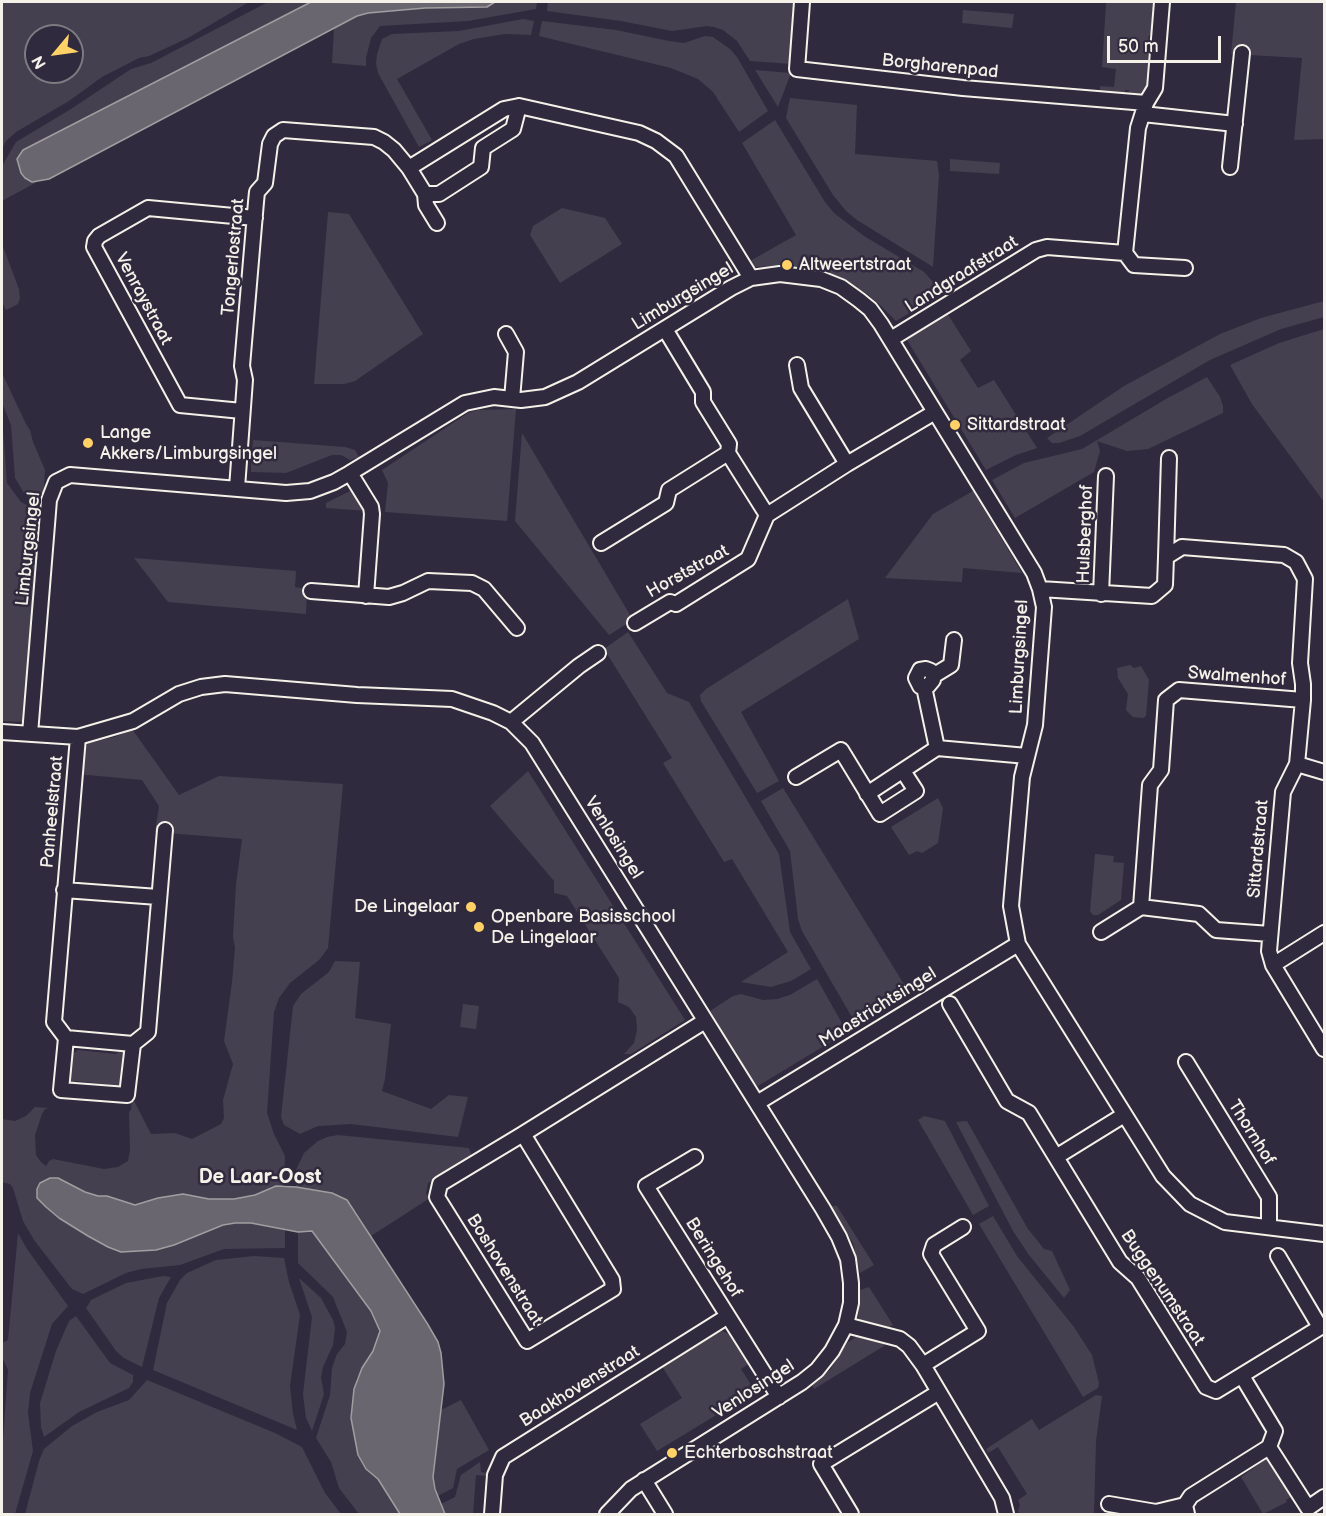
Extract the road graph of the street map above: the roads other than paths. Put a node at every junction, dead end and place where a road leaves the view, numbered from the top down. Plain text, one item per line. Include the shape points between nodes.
1 (802, 2) edge
2 (1162, 2) edge
3 (1242, 53) dead end
4 (519, 106) junction
5 (1144, 109) junction
6 (1235, 124) junction
7 (1230, 167) dead end
8 (409, 168) junction
9 (425, 194) junction
10 (255, 218) junction
11 (437, 223) dead end
12 (1125, 253) junction
13 (1185, 267) dead end
14 (751, 278) junction
15 (664, 329) junction
16 (506, 334) dead end
17 (891, 339) junction
18 (797, 365) dead end
19 (512, 399) junction
20 (242, 411) junction
21 (935, 412) junction
22 (728, 453) junction
23 (1169, 458) dead end
24 (847, 464) junction
25 (350, 473) junction
26 (1106, 476) dead end
27 (237, 488) junction
28 (767, 515) junction
29 (601, 543) dead end
30 (1166, 557) junction
31 (1040, 589) junction
32 (311, 591) dead end
33 (1101, 594) junction
34 (366, 596) junction
35 (636, 623) dead end
36 (517, 628) dead end
37 (954, 640) dead end
38 (598, 653) dead end
39 (1302, 700) junction
40 (511, 722) junction
41 (2, 732) edge
42 (30, 734) junction
43 (78, 737) junction
44 (937, 748) junction
45 (1027, 756) junction
46 (1297, 764) junction
47 (903, 771) junction
48 (1324, 772) edge
49 (796, 777) dead end
50 (867, 794) junction
51 (165, 830) dead end
52 (64, 890) junction
53 (158, 897) junction
54 (1141, 907) junction
55 (1101, 932) dead end
56 (1324, 933) edge
57 (1270, 934) junction
58 (1018, 945) junction
59 (1273, 965) junction
60 (950, 1004) dead end
61 (705, 1021) junction
62 (66, 1038) junction
63 (133, 1044) junction
64 (1324, 1049) edge
65 (1186, 1062) dead end
66 (757, 1103) junction
67 (1124, 1115) junction
68 (523, 1134) junction
69 (695, 1157) dead end
70 (1056, 1157) junction
71 (963, 1227) dead end
72 (1269, 1227) junction
73 (1324, 1234) edge
74 (1278, 1256) dead end
75 (728, 1316) junction
76 (846, 1324) junction
77 (1322, 1326) edge
78 (923, 1365) junction
79 (1242, 1376) junction
80 (939, 1392) junction
81 (779, 1397) junction
82 (1269, 1447) junction
83 (644, 1480) junction
84 (1324, 1497) edge
85 (1109, 1504) dead end
86 (1186, 1510) edge
87 (492, 1515) edge
88 (607, 1515) edge
89 (665, 1515) edge
90 (851, 1515) edge
91 (1006, 1515) edge

1 - 5 street, Borgharenpad via 797,69
2 - 5 street via 1155,88
3 - 6 street
4 - 8 street via 504,109
4 - 9 street via 513,129 483,148 481,166 439,195
4 - 14 street via 639,133 656,141 676,156
5 - 6 street
5 - 12 street via 1132,170
6 - 7 street
8 - 9 street, Tongerlostraat
8 - 10 street, Tongerlostraat via 394,150 374,137 283,130 270,144 265,183 257,192
9 - 11 street, Tongerlostraat via 426,205
10 - 20 street, Tongerlostraat via 242,366
10 - 20 street, Venraystraat via 148,208 99,236 94,247 180,405
12 - 13 street, Landgraafstraat via 1134,265
12 - 17 street, Landgraafstraat via 1047,247 1036,250
14 - 15 street, Limburgsingel
14 - 17 street, Limburgsingel via 780,274 820,279 841,287 870,309
15 - 19 street, Limburgsingel via 574,384 545,397
15 - 22 street via 703,392 703,402 729,444
16 - 19 street via 516,352
17 - 21 street, Limburgsingel
18 - 24 street via 801,388
19 - 25 street, Limburgsingel via 494,397 465,403
20 - 27 street, Tongerlostraat
21 - 24 street
21 - 31 street, Limburgsingel via 1034,573
22 - 28 street
22 - 29 street via 669,489 666,503
23 - 30 street
24 - 28 street
25 - 27 street, Limburgsingel via 310,490 286,493
25 - 34 street via 372,514
26 - 33 street, Hulsberghof
27 - 42 street, Limburgsingel via 70,475 56,482 49,500
28 - 35 street, Horststraat via 748,559 676,604 670,602
30 - 33 street via 1165,585 1152,596
30 - 39 street, Sittardstraat via 1182,547 1284,555 1296,562 1305,579
31 - 33 street
31 - 45 street, Limburgsingel via 1044,607 1035,725
32 - 34 street
34 - 36 street via 396,595 428,581 472,583 484,589
37 - 44 street via 951,665 924,687
38 - 40 street
39 - 46 street, Sittardstraat
39 - 54 street, Swalmenhof via 1179,690 1166,700 1161,770 1150,785
40 - 43 street, Venlosingel via 452,699 225,684 179,694 133,721
40 - 61 street, Venlosingel via 532,743
41 - 42 street, Venlosingel
42 - 43 street, Venlosingel
43 - 52 street, Panheelstraat
44 - 45 street
44 - 47 street
45 - 58 street, Limburgsingel via 1011,906
46 - 48 street
46 - 57 street, Sittardstraat via 1283,792
47 - 50 street
47 - 50 street via 916,791 880,814
49 - 50 street via 841,750
51 - 53 street, Panheelstraat
52 - 53 street, Panheelstraat
52 - 62 street, Panheelstraat via 54,1022
53 - 63 street, Panheelstraat via 148,1032
54 - 55 street
54 - 57 street via 1199,914 1216,930
56 - 59 street
57 - 59 street, Sittardstraat
58 - 66 street, Maastrichtsingel
58 - 67 street, Limburgsingel
59 - 64 street, Sittardstraat
60 - 70 street, Buggenumstraat via 1007,1101 1029,1113
61 - 66 street, Venlosingel
61 - 68 street, Boshovenstraat
62 - 63 street
62 - 63 street, Panheelstraat via 61,1090 127,1095
65 - 72 street, Thornhof via 1269,1197
66 - 76 street, Venlosingel via 839,1237 848,1259 851,1303
67 - 70 street
67 - 72 street, Limburgsingel via 1163,1176 1190,1204 1225,1222
68 - 68 street, Boshovenstraat via 612,1280 613,1289 526,1341 437,1197 440,1184
69 - 75 street, Beringehof via 646,1186
70 - 79 street, Buggenumstraat via 1120,1262 1138,1278 1206,1387 1216,1391
71 - 78 street via 934,1245 931,1254 978,1331
72 - 73 street, Limburgsingel
74 - 77 street, Buggenumstraat
75 - 81 street, Beringehof
75 - 87 street, Baakhovenstraat via 503,1457 495,1475
76 - 78 street via 900,1339
76 - 81 street, Venlosingel via 817,1370
77 - 79 street, Buggenumstraat
78 - 80 street
79 - 82 street via 1275,1431
80 - 90 street via 821,1464
80 - 91 street via 1002,1498
81 - 83 street, Venlosingel
82 - 84 street via 1308,1508
82 - 86 street via 1191,1496
83 - 88 street, Venlosingel via 626,1492
83 - 89 street
85 - 86 street via 1156,1512

